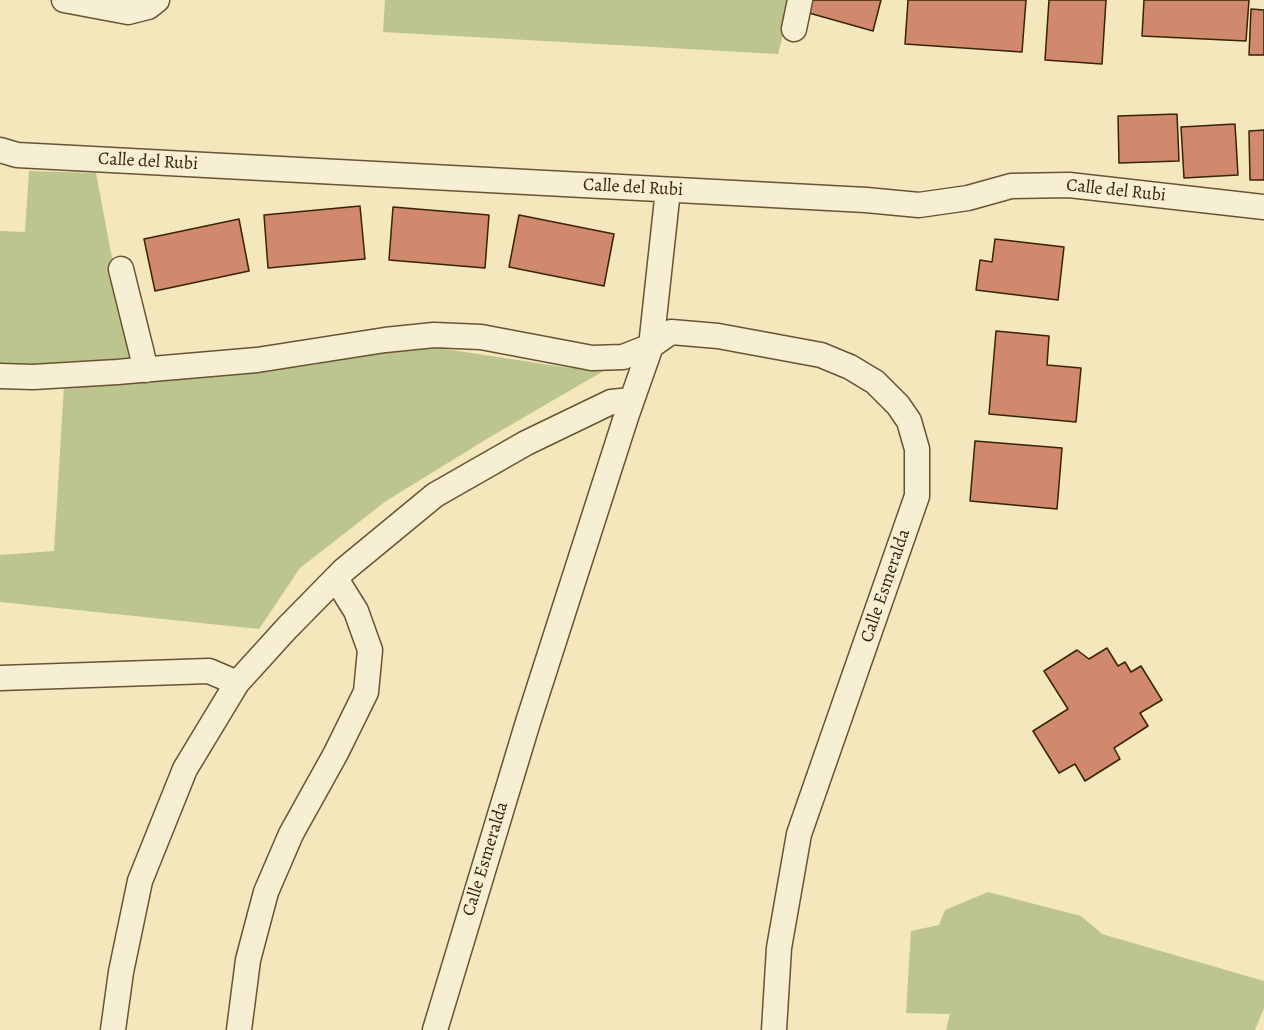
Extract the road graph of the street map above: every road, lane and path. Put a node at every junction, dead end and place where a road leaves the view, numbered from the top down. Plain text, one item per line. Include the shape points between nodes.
1 (157, 0) edge
2 (800, 0) edge
3 (69, 1) edge
4 (794, 29) dead end
5 (0, 150) edge
6 (668, 190) junction
7 (1264, 207) edge
8 (121, 269) dead end
9 (651, 346) junction
10 (146, 370) junction
11 (0, 376) edge
12 (632, 400) junction
13 (336, 579) junction
14 (0, 678) edge
15 (237, 683) junction
16 (113, 1030) edge
17 (239, 1030) edge
18 (435, 1030) edge
19 (774, 1030) edge

1 - 3 street via 148,7 128,12
2 - 4 street
5 - 6 street, Calle del Rubi via 17,155
6 - 7 street, Calle del Rubi via 920,205 1011,186 1068,185
6 - 9 street, Calle Esmeralda
8 - 10 street
9 - 10 street via 623,357 592,358 481,337 434,335 257,360
9 - 12 street, Calle Esmeralda
9 - 19 street, Calle Esmeralda via 671,332 718,336 821,355 875,382 909,420 917,449 917,496 799,834 779,948
10 - 11 street
12 - 13 street via 611,402 526,443 435,495
12 - 18 street, Calle Esmeralda via 528,722
13 - 15 street
13 - 17 street via 356,610 370,650 366,692 291,834 266,892 248,960
14 - 15 street via 209,670
15 - 16 street via 185,769 140,881

